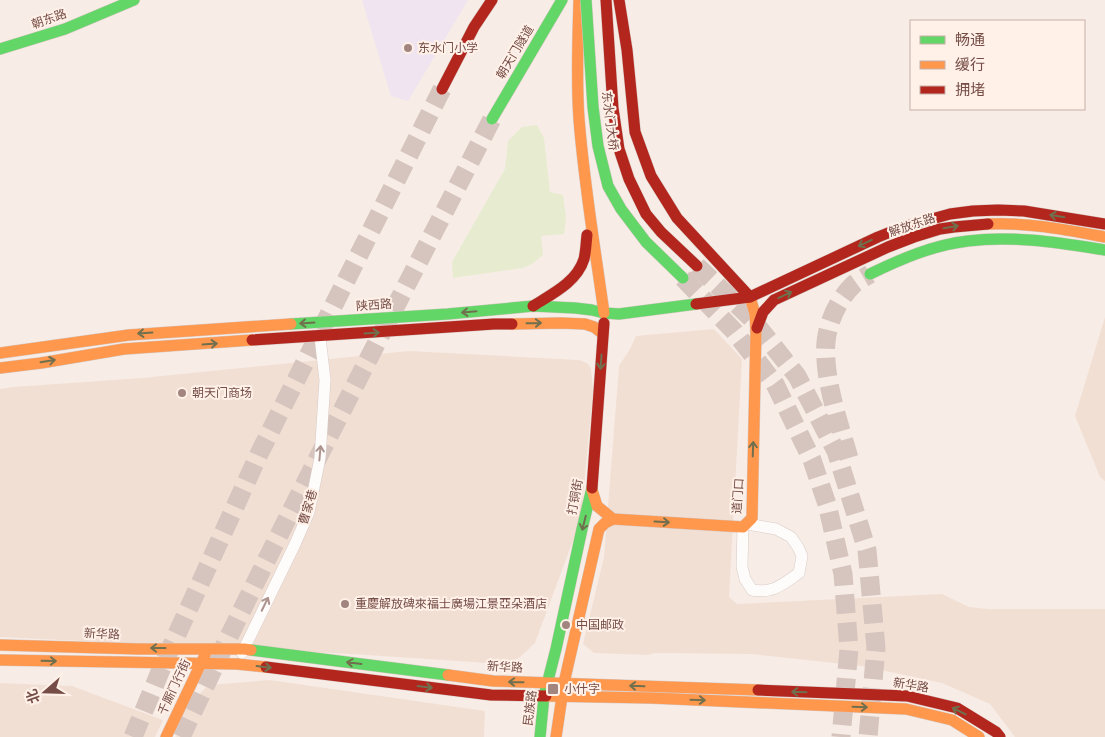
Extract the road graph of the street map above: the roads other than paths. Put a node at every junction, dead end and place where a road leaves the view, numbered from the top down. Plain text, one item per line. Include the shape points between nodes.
1 (134, 0) edge
2 (492, 0) edge
3 (562, 0) edge
4 (579, 0) edge
5 (586, 0) edge
6 (606, 0) edge
7 (619, 0) edge
8 (0, 49) edge
9 (442, 89) tunnel mouth
10 (492, 119) tunnel mouth
11 (589, 206) junction
12 (1105, 224) edge
13 (1105, 237) edge
14 (1105, 250) edge
15 (697, 266) tunnel mouth
16 (870, 274) tunnel mouth
17 (683, 278) tunnel mouth
18 (750, 297) junction
19 (533, 306) junction
20 (604, 313) junction
21 (756, 331) junction
22 (603, 334) junction
23 (320, 337) junction
24 (0, 353) edge
25 (0, 368) edge
26 (592, 490) junction
27 (613, 519) junction
28 (745, 525) junction
29 (0, 645) edge
30 (208, 648) junction
31 (244, 649) junction
32 (0, 660) edge
33 (201, 663) junction
34 (237, 664) junction
35 (547, 682) junction
36 (564, 683) junction
37 (544, 696) junction
38 (562, 696) junction
39 (166, 737) edge
40 (540, 737) edge
41 (556, 737) edge
42 (979, 737) edge
43 (1000, 737) edge

1 - 8 main road, 朝东路 via 66,29
2 - 9 main road
3 - 10 main road, 朝天门隧道
4 - 11 main road via 579,118
5 - 17 main road, 东水门大桥, bridge via 593,107 608,186 646,242
6 - 15 main road, 东水门大桥 via 613,108 619,149 629,180 646,214
7 - 18 main road via 635,132 651,176 677,218
11 - 19 main road via 583,261 561,289
11 - 20 main road, 打铜街
12 -> 18 main road, 解放东路 via 1024,211 950,214 878,237
21 -> 13 main road, 解放东路 via 763,310 774,300 882,250 931,232 974,224 1000,224 1042,226
14 - 16 main road via 1001,238 977,240 932,248 892,262
18 - 20 main road, 陕西路 via 619,314
18 - 21 main road, 道门口
19 - 20 main road, 陕西路
19 -> 24 main road, 陕西路 via 129,334
20 - 22 main road, 打铜街
28 -> 21 main road, 道门口 via 752,518
23 -> 22 main road via 561,322 585,324
22 -> 26 main road, 打铜街
25 -> 23 main road via 124,349
31 -> 23 street, 曹家巷 via 309,512 320,458 325,380
26 - 27 main road via 597,506
26 -> 35 main road, 打铜街
27 -> 28 main road, 道门口
27 - 36 main road via 599,529
28 - 28 street via 776,529 791,538 802,556 799,573 778,588 762,592 752,590 742,567
30 -> 29 main road, 新华路
30 - 31 main road, 新华路
30 - 33 main road, 千厮门行街
31 - 34 street, 曹家巷
35 -> 31 main road, 新华路 via 493,681
32 -> 33 main road, 新华路
33 - 34 main road, 新华路
33 - 39 main road, 千厮门行街
34 -> 37 main road, 新华路 via 491,695
35 - 36 main road, 新华路
35 - 37 main road, 民族路
36 - 38 main road
43 -> 36 main road, 新华路 via 957,708 907,696
37 - 38 main road, 新华路
37 - 40 main road, 民族路
38 - 41 main road
38 -> 42 main road, 新华路 via 906,708 952,720

